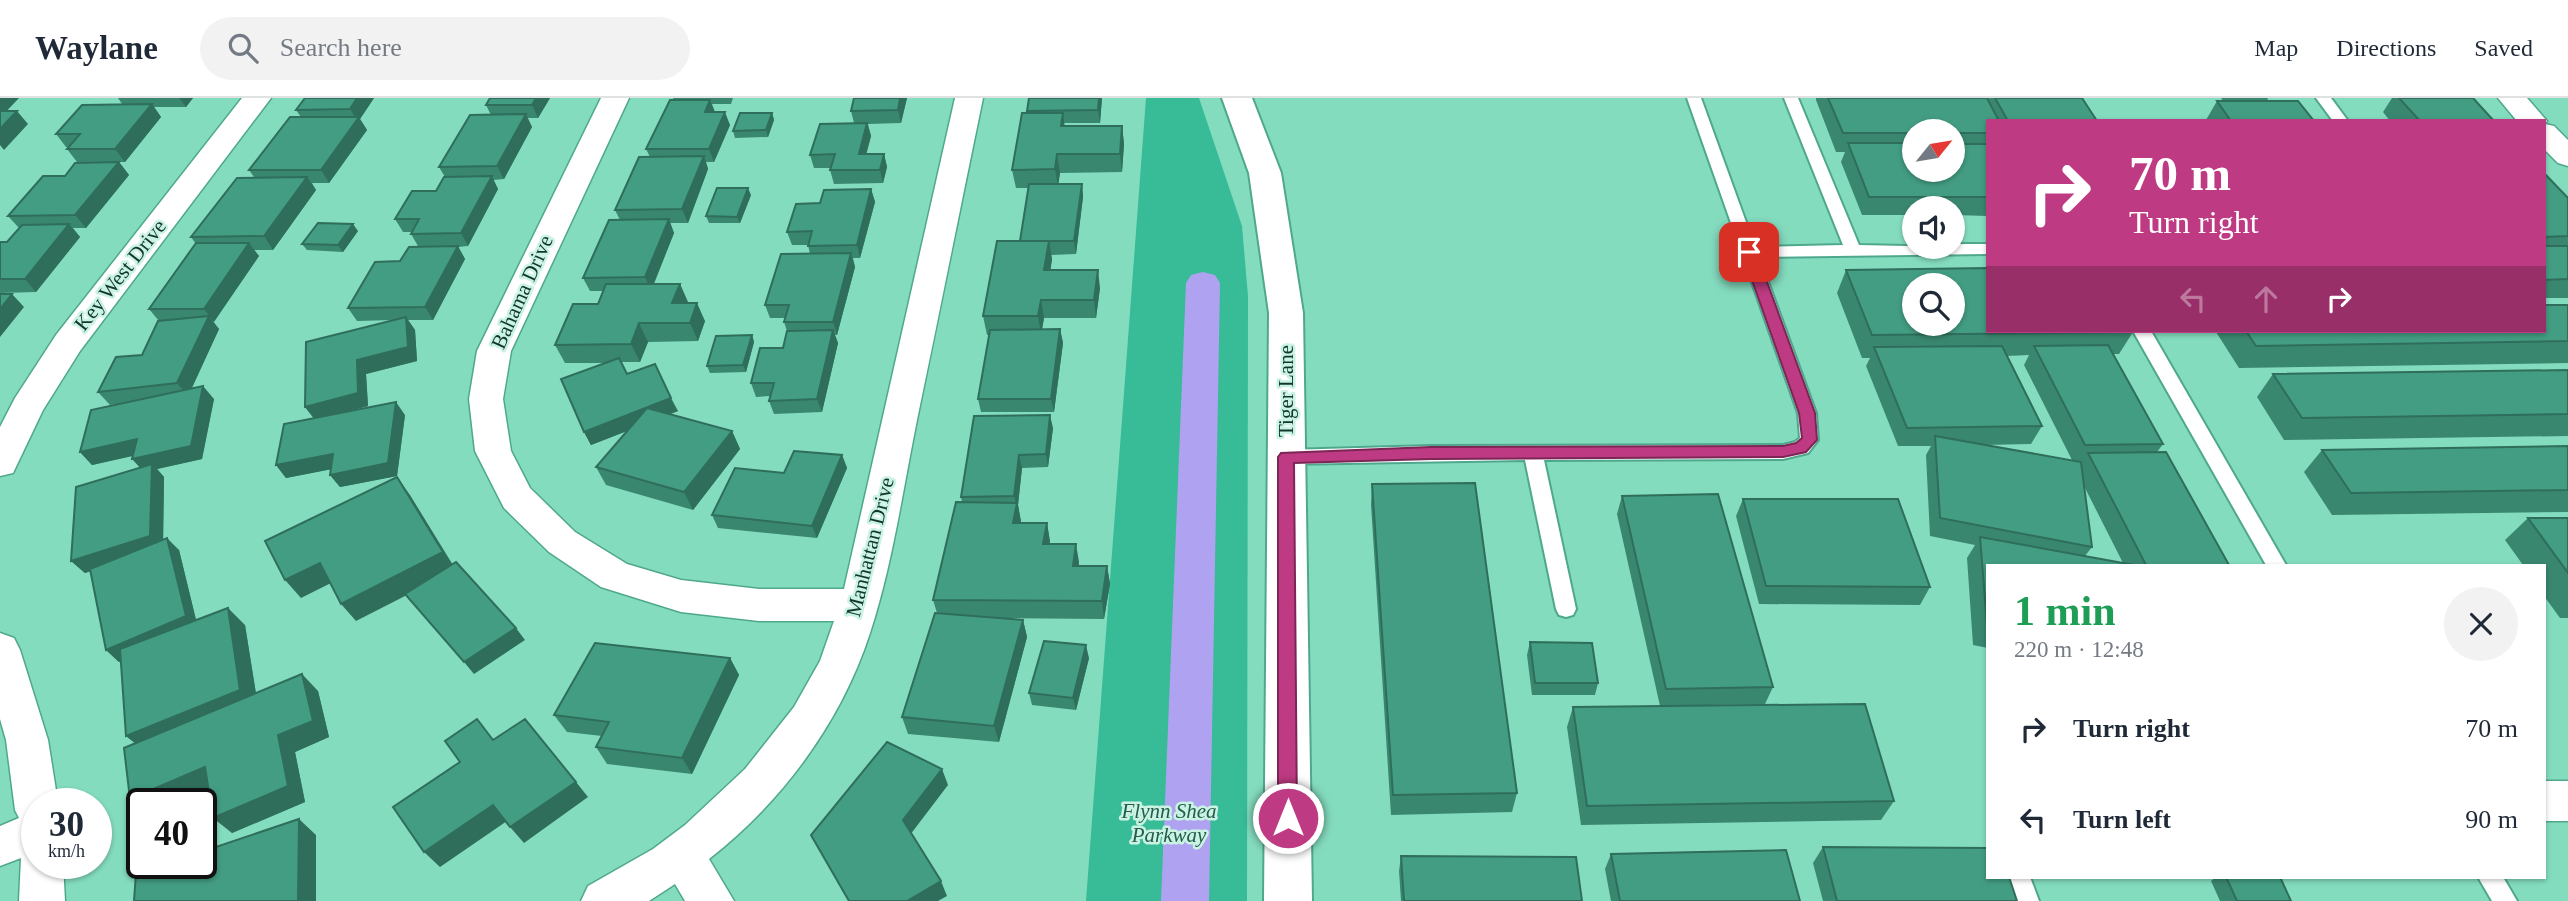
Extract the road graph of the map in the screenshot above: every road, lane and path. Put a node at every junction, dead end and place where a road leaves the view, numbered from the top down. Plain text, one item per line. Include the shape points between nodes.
1 (257, 98) edge
2 (615, 98) edge
3 (969, 98) edge
4 (1237, 98) edge
5 (1694, 98) edge
6 (1791, 98) edge
7 (2322, 98) edge
8 (2512, 98) edge
9 (2340, 119) edge
10 (2531, 119) edge
11 (2546, 134) edge
12 (2568, 157) edge
13 (1986, 248) edge
14 (1853, 250) junction
15 (1749, 252) junction
16 (2143, 333) edge
17 (1533, 453) junction
18 (1286, 457) junction
19 (0, 463) edge
20 (2275, 564) edge
21 (859, 605) junction
22 (1566, 608) dead end
23 (0, 650) edge
24 (34, 788) edge
25 (2546, 801) edge
26 (2568, 801) edge
27 (21, 838) edge
28 (0, 846) edge
29 (681, 855) junction
30 (41, 879) edge
31 (2019, 879) edge
32 (2491, 879) edge
33 (42, 901) edge
34 (604, 901) edge
35 (711, 901) edge
36 (1288, 901) edge
37 (2027, 901) edge
38 (2505, 901) edge

1 - 19 street, Key West Drive via 68,343 27,407
2 - 21 street, Bahama Drive via 494,351 486,399 493,451 517,499 562,542 615,576 681,596 759,605
3 - 21 street, Manhattan Drive
4 - 18 street, Tiger Lane via 1265,173 1286,313
5 - 15 lane
6 - 14 lane
7 - 9 lane
8 - 10 street
11 - 12 street
13 - 14 lane
14 - 15 lane
15 - 17 lane via 1807,413 1810,440 1801,448 1783,452
16 - 20 lane
17 - 18 lane
17 - 22 lane
18 - 36 street, Tiger Lane
21 - 29 street, Manhattan Drive via 827,688 786,754
23 - 24 street via 27,740
25 - 26 street
27 - 28 street
29 - 34 street, Manhattan Drive
29 - 35 street
30 - 33 street
31 - 37 lane
32 - 38 lane

